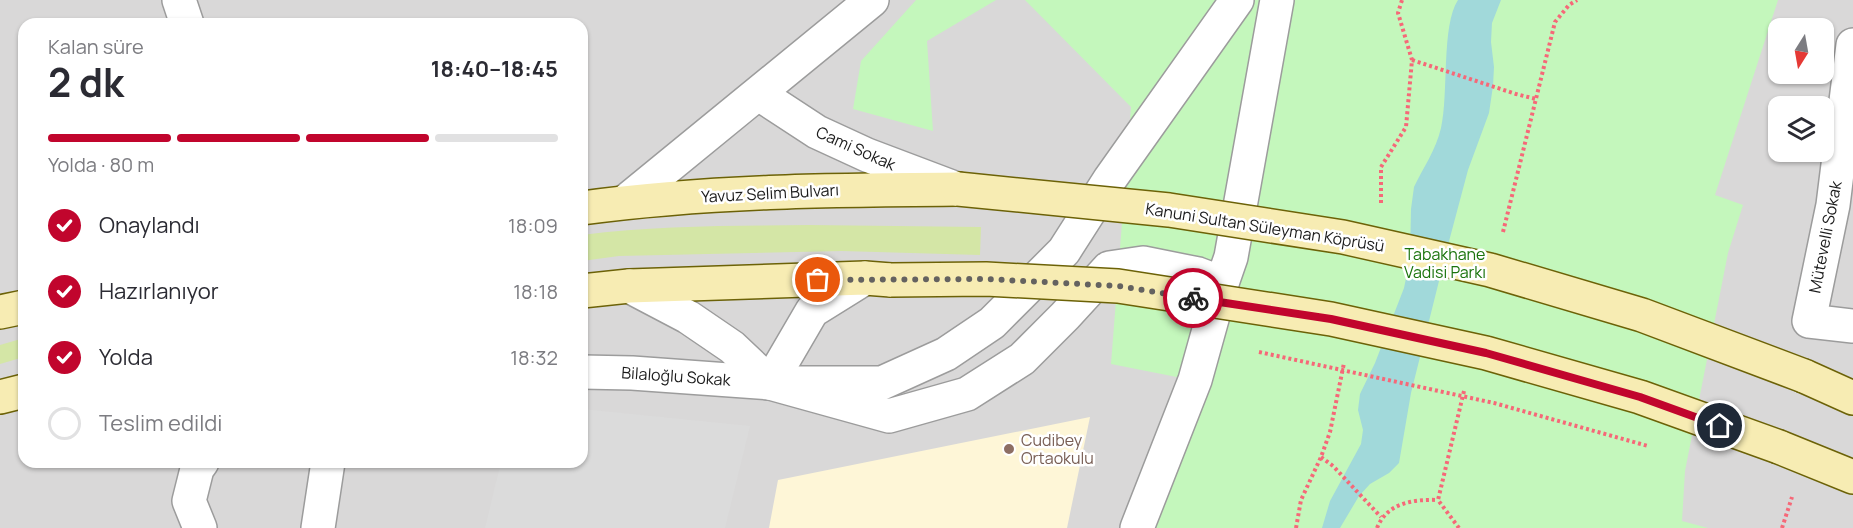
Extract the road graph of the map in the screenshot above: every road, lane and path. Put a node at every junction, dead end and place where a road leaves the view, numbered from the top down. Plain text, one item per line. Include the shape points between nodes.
1 (178, 0) edge
2 (872, 0) edge
3 (1237, 0) edge
4 (1277, 0) edge
5 (185, 18) edge
6 (1853, 45) edge
7 (1412, 60) dead end
8 (759, 94) junction
9 (1536, 99) dead end
10 (958, 189) junction
11 (625, 202) junction
12 (588, 207) edge
13 (878, 279) junction
14 (1221, 283) junction
15 (629, 286) junction
16 (588, 290) edge
17 (18, 308) edge
18 (0, 312) edge
19 (1853, 326) edge
20 (1248, 350) dead end
21 (588, 372) edge
22 (770, 383) junction
23 (18, 392) edge
24 (0, 397) edge
25 (1853, 398) edge
26 (1659, 450) dead end
27 (1321, 457) dead end
28 (198, 468) edge
29 (327, 468) edge
30 (1853, 477) edge
31 (1794, 492) dead end
32 (1437, 500) dead end
33 (1382, 517) junction
34 (200, 528) edge
35 (318, 528) edge
36 (1137, 528) edge
37 (1377, 528) edge
38 (1782, 528) edge

1 - 5 street
2 - 8 street
3 - 22 street via 1064,251 992,323 946,354 882,382
4 - 14 street via 1231,257
6 - 19 street, Mütevelli Sokak via 1833,205 1809,321
7 - 9 path
8 - 10 street, Cami Sokak via 817,132
8 - 11 street
10 - 11 main road, Yavuz Selim Bulvarı via 814,190
10 - 25 main road, Kanuni Sultan Süleyman Köprüsü, bridge via 1169,210 1343,237 1490,270 1642,315
11 - 12 main road, Yavuz Selim Bulvarı
13 - 15 main road
13 - 22 street via 812,311
13 - 30 main road, bridge via 986,279 1118,286 1331,319 1486,353 1618,391
14 - 22 street via 1198,274 1143,263 1109,268 1023,359 967,394 889,416
14 - 36 street via 1196,380
15 - 16 main road
15 - 22 street via 688,317 732,347
17 - 18 main road
20 - 26 path, bridge via 1494,403
21 - 22 street, Bilaloğlu Sokak
23 - 24 main road
27 - 33 path
28 - 34 street via 189,501
29 - 35 street
31 - 38 path
32 - 33 path via 1417,499
33 - 37 path

